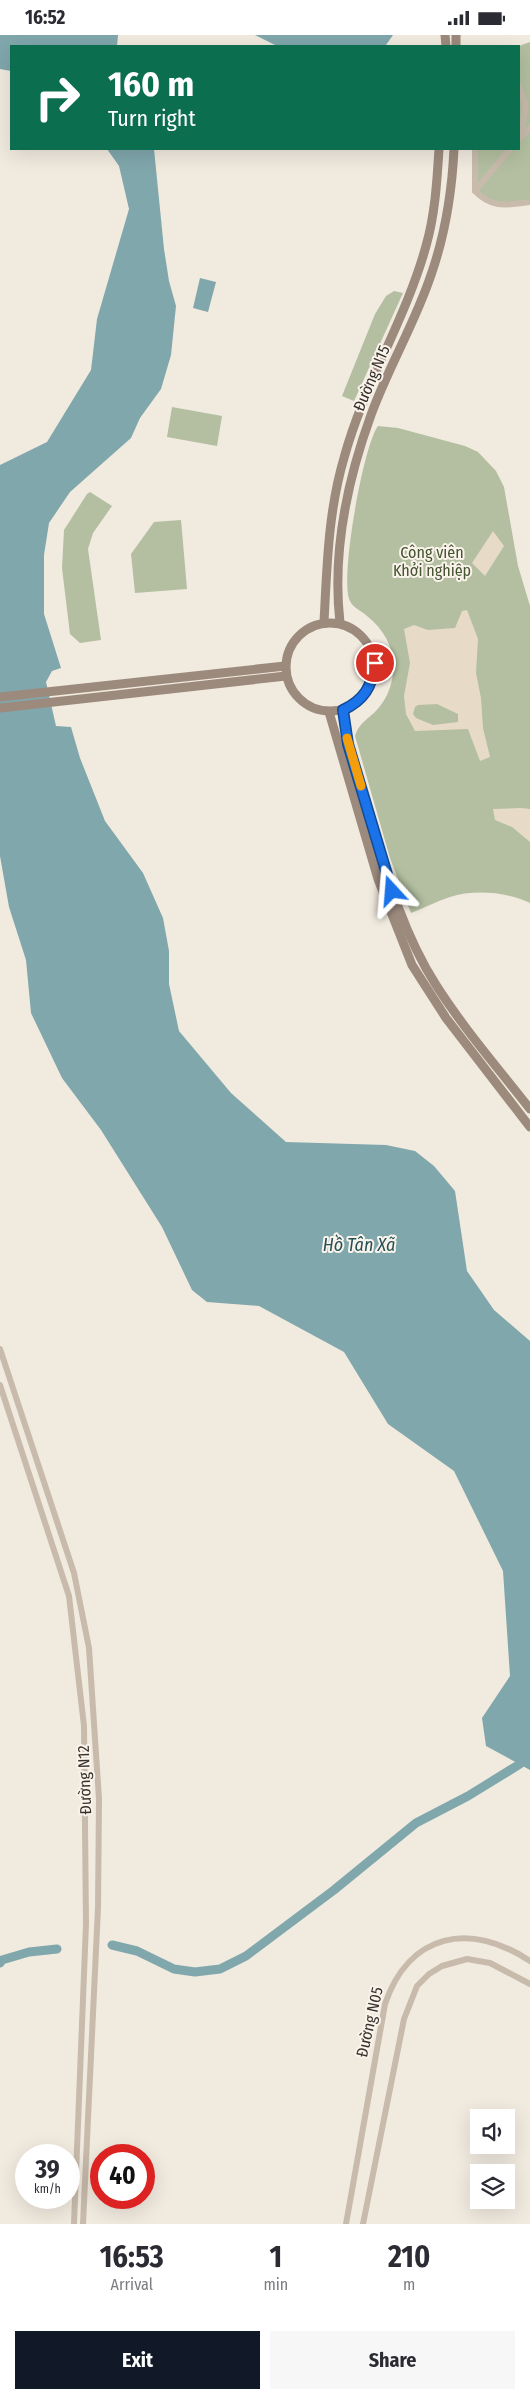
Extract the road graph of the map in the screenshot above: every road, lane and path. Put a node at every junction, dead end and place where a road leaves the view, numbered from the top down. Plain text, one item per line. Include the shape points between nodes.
1 (520, 89) edge
2 (530, 129) edge
3 (520, 137) edge
4 (439, 150) edge
5 (454, 150) edge
6 (476, 150) edge
7 (509, 150) edge
8 (474, 191) junction
9 (530, 202) edge
10 (324, 623) junction
11 (340, 623) junction
12 (286, 665) junction
13 (286, 676) junction
14 (0, 697) edge
15 (0, 708) edge
16 (343, 710) junction
17 (329, 712) junction
18 (484, 1049) junction
19 (475, 1056) junction
20 (528, 1113) edge
21 (530, 1127) edge
22 (0, 1349) edge
23 (8, 1374) junction
24 (0, 1375) edge
25 (0, 1385) edge
26 (530, 1961) edge
27 (530, 1984) edge
28 (74, 2224) edge
29 (83, 2224) edge
30 (346, 2224) edge
31 (363, 2224) edge

1 - 3 street via 525,104
2 - 3 street
4 - 10 street, Đường N15 via 427,245 408,301 360,407 338,481 329,535
5 - 11 street, Đường N15 via 443,235 431,277 371,414 353,468 340,541
6 - 8 street
7 - 8 street
8 - 9 street via 496,205
10 - 11 street
10 - 12 street via 305,630 295,639
11 - 16 street via 362,635 371,648 375,663 367,693 356,704
12 - 13 street
12 - 14 street
13 - 15 street
13 - 17 street via 293,692 303,703
16 - 17 street
16 - 18 street via 348,744 398,907 436,984
17 - 19 street via 393,921 412,965
18 - 19 street
18 - 20 street
19 - 20 street
20 - 21 street
22 - 23 street, Đường N12
23 - 24 street
23 - 29 street, Đường N12 via 74,1573 89,1648 99,1799 98,1908
25 - 28 street, Đường N12 via 68,1596 84,1726 87,1906
26 - 30 street, Đường N05 via 497,1943 454,1939 437,1943 413,1957 395,1979 385,2004
27 - 31 street via 490,1963 466,1959 442,1966 417,1986 404,2019

